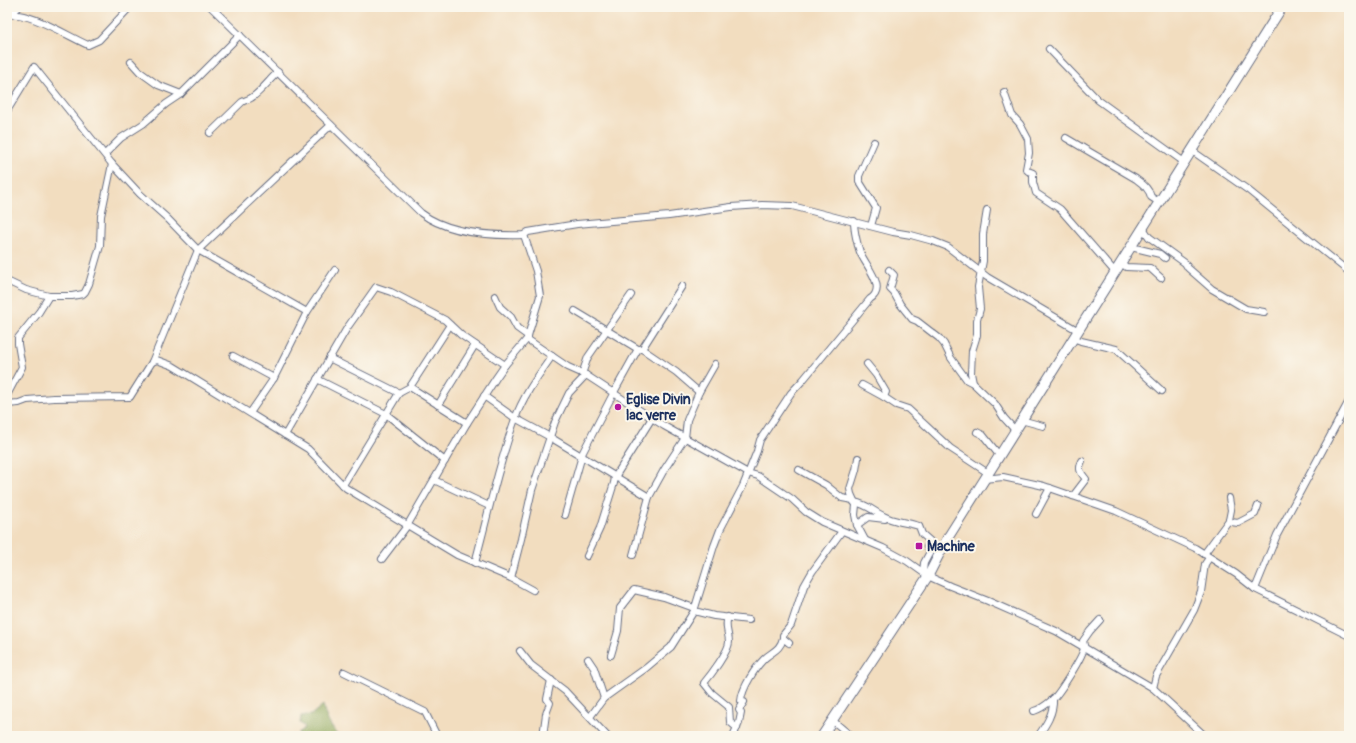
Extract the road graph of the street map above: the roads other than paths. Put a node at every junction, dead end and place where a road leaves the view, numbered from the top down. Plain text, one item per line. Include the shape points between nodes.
1 (19, 7) edge
2 (130, 7) edge
3 (211, 7) edge
4 (1282, 7) edge
5 (10, 14) edge
6 (240, 35) junction
7 (1050, 48) dead end
8 (131, 62) dead end
9 (278, 72) junction
10 (1004, 92) dead end
11 (180, 94) junction
12 (7, 111) edge
13 (331, 125) junction
14 (210, 133) dead end
15 (1066, 138) dead end
16 (874, 142) dead end
17 (1191, 150) junction
18 (105, 154) junction
19 (1184, 162) junction
20 (112, 164) junction
21 (1159, 202) junction
22 (986, 210) dead end
23 (854, 221) junction
24 (871, 226) junction
25 (1143, 228) junction
26 (524, 235) junction
27 (1131, 247) junction
28 (198, 250) junction
29 (1165, 258) dead end
30 (1121, 262) junction
31 (335, 270) dead end
32 (889, 270) dead end
33 (981, 272) junction
34 (1115, 272) junction
35 (1349, 272) edge
36 (1161, 278) dead end
37 (7, 281) edge
38 (682, 286) dead end
39 (631, 295) dead end
40 (48, 296) junction
41 (495, 296) dead end
42 (575, 311) dead end
43 (307, 312) junction
44 (1264, 312) dead end
45 (450, 325) junction
46 (607, 330) junction
47 (1075, 334) junction
48 (527, 337) junction
49 (475, 345) junction
50 (640, 349) junction
51 (233, 356) dead end
52 (552, 356) junction
53 (329, 358) junction
54 (152, 362) junction
55 (715, 364) dead end
56 (867, 364) dead end
57 (505, 365) junction
58 (584, 374) junction
59 (274, 378) junction
60 (317, 379) junction
61 (973, 383) junction
62 (862, 385) dead end
63 (410, 388) junction
64 (1162, 391) dead end
65 (699, 392) junction
66 (399, 393) junction
67 (613, 394) junction
68 (7, 395) edge
69 (484, 396) junction
70 (884, 397) junction
71 (1349, 401) edge
72 (7, 404) edge
73 (438, 405) junction
74 (250, 413) junction
75 (386, 414) junction
76 (515, 418) junction
77 (652, 418) junction
78 (1021, 420) junction
79 (467, 423) junction
80 (1043, 426) dead end
81 (1015, 430) junction
82 (977, 432) dead end
83 (285, 434) junction
84 (550, 437) junction
85 (685, 438) junction
86 (1000, 455) junction
87 (582, 457) junction
88 (858, 458) dead end
89 (445, 461) junction
90 (1082, 461) dead end
91 (799, 470) dead end
92 (748, 473) junction
93 (986, 476) junction
94 (615, 477) junction
95 (434, 480) junction
96 (343, 485) junction
97 (1050, 488) junction
98 (1073, 496) junction
99 (649, 497) junction
100 (1228, 498) dead end
101 (854, 501) junction
102 (489, 506) junction
103 (1258, 506) dead end
104 (1036, 514) dead end
105 (564, 515) dead end
106 (888, 519) junction
107 (1229, 520) junction
108 (857, 525) junction
109 (407, 526) junction
110 (842, 531) junction
111 (865, 540) junction
112 (633, 555) dead end
113 (587, 556) dead end
114 (1207, 556) junction
115 (382, 559) dead end
116 (475, 563) junction
117 (926, 573) junction
118 (511, 578) junction
119 (1255, 589) junction
120 (533, 590) dead end
121 (694, 610) junction
122 (728, 617) junction
123 (749, 620) dead end
124 (1100, 620) dead end
125 (1349, 636) edge
126 (783, 638) junction
127 (789, 643) dead end
128 (1085, 648) junction
129 (520, 651) dead end
130 (611, 655) dead end
131 (588, 659) dead end
132 (344, 672) dead end
133 (551, 680) junction
134 (1153, 688) junction
135 (604, 698) junction
136 (1053, 699) junction
137 (1034, 711) dead end
138 (590, 717) junction
139 (832, 720) junction
140 (736, 733) edge
141 (1200, 735) edge
142 (437, 736) edge
143 (543, 736) edge
144 (607, 736) edge
145 (822, 736) edge
146 (851, 736) edge
147 (1038, 736) edge

1 - 5 street
2 - 5 street via 99,40 88,45 36,20
3 - 6 street
4 - 17 highway
6 - 9 street
6 - 11 street
7 - 19 street via 1098,100
8 - 11 street via 158,85
9 - 13 street
9 - 14 street via 261,90 242,102
10 - 34 street via 1012,115 1028,138 1026,169 1033,173 1036,193 1060,209
11 - 18 street via 121,138
12 - 18 street via 34,67
13 - 26 street via 428,219 492,236
13 - 28 street
15 - 21 street via 1136,179 1146,187 1151,197
16 - 24 street via 859,176 876,208
17 - 19 highway
17 - 35 street via 1248,190
18 - 20 street
19 - 21 highway
20 - 28 street
20 - 40 street via 101,216 100,246 89,284 83,294
21 - 25 highway
22 - 33 street
23 - 24 street
23 - 26 street via 792,206 762,204 577,224 528,232
23 - 92 street via 860,252 877,283 877,292 792,393 760,440
24 - 33 street via 933,240 948,247
25 - 27 highway
25 - 44 street via 1149,237 1185,263 1212,289 1246,309
26 - 48 street via 536,271 540,296
27 - 29 street via 1160,254
27 - 30 highway
28 - 43 street
28 - 54 street
30 - 34 highway
30 - 36 street via 1126,267 1150,268
31 - 43 street
32 - 61 street via 894,275 890,289 900,304 912,319 939,338 960,372
33 - 47 street
33 - 61 street via 978,287 980,309 972,351
34 - 47 highway
37 - 40 street
38 - 50 street
39 - 46 street
40 - 68 street via 18,338 22,368
41 - 48 street via 500,307
42 - 46 street
43 - 59 street
45 - 49 street
45 - 53 street via 391,292 376,287
45 - 63 street
46 - 50 street
46 - 58 street via 588,357
47 - 64 street via 1081,341 1116,349
47 - 78 highway
48 - 52 street
48 - 57 street
49 - 57 street
49 - 73 street
50 - 65 street via 676,372
50 - 67 street
51 - 59 street
52 - 58 street
52 - 76 street via 534,381
53 - 60 street
53 - 66 street
54 - 72 street via 130,397 54,398
54 - 74 street via 157,360 174,366
55 - 65 street
56 - 70 street via 886,392
57 - 69 street
58 - 67 street
58 - 84 street via 569,393
59 - 74 street
60 - 75 street
60 - 83 street
61 - 81 street
62 - 70 street
63 - 66 street
63 - 73 street
65 - 85 street via 687,420
66 - 75 street
67 - 77 street
67 - 87 street
69 - 76 street
69 - 79 street
70 - 93 street via 908,409 950,448
71 - 119 street via 1277,534
73 - 79 street
74 - 83 street
75 - 89 street
75 - 96 street
76 - 84 street
76 - 102 street
77 - 85 street
77 - 94 street
78 - 80 street
78 - 81 highway
79 - 89 street
81 - 86 highway
82 - 86 street via 983,435
83 - 96 street via 308,449
84 - 87 street
84 - 118 street via 532,490
85 - 92 street
85 - 99 street
86 - 93 highway
87 - 94 street
87 - 105 street
88 - 101 street via 850,489
89 - 95 street
90 - 98 street via 1079,470 1086,478
91 - 101 street via 826,485 842,498
92 - 110 street via 758,476 806,512
92 - 121 street via 720,530
93 - 97 street
93 - 117 highway
94 - 99 street
94 - 113 street via 600,528
95 - 102 street
95 - 109 street
96 - 109 street
97 - 98 street
97 - 104 street
98 - 114 street via 1116,511
99 - 112 street
100 - 107 street via 1231,510
101 - 106 street via 864,504
101 - 108 street
102 - 116 street
103 - 107 street via 1255,514 1238,523
106 - 108 street via 868,517
106 - 117 street via 919,526 922,534 930,541 926,547 932,550 924,563
107 - 114 street
108 - 111 street
109 - 115 street
109 - 116 street
110 - 111 street
110 - 126 street via 808,578 791,625
111 - 117 street
114 - 119 street
114 - 134 street via 1201,592 1194,610 1156,676
116 - 118 street
117 - 128 street via 1049,628
117 - 139 highway
118 - 120 street
119 - 125 street
121 - 122 street
121 - 130 street via 678,601 634,590 620,608 618,631
121 - 135 street via 671,647
122 - 123 street
122 - 140 street via 728,649 704,683 729,707 730,722
124 - 128 street via 1085,637
126 - 127 street
126 - 140 street via 778,650 757,667 743,690 744,702 739,710 741,713
128 - 134 street
128 - 136 street via 1072,674
129 - 133 street via 531,665
131 - 135 street via 594,668
132 - 142 street via 425,712
133 - 138 street
133 - 143 street via 547,699 550,703
134 - 141 street
135 - 138 street
136 - 137 street via 1041,709
136 - 147 street via 1054,707 1050,717
138 - 144 street
139 - 145 highway
139 - 146 street

